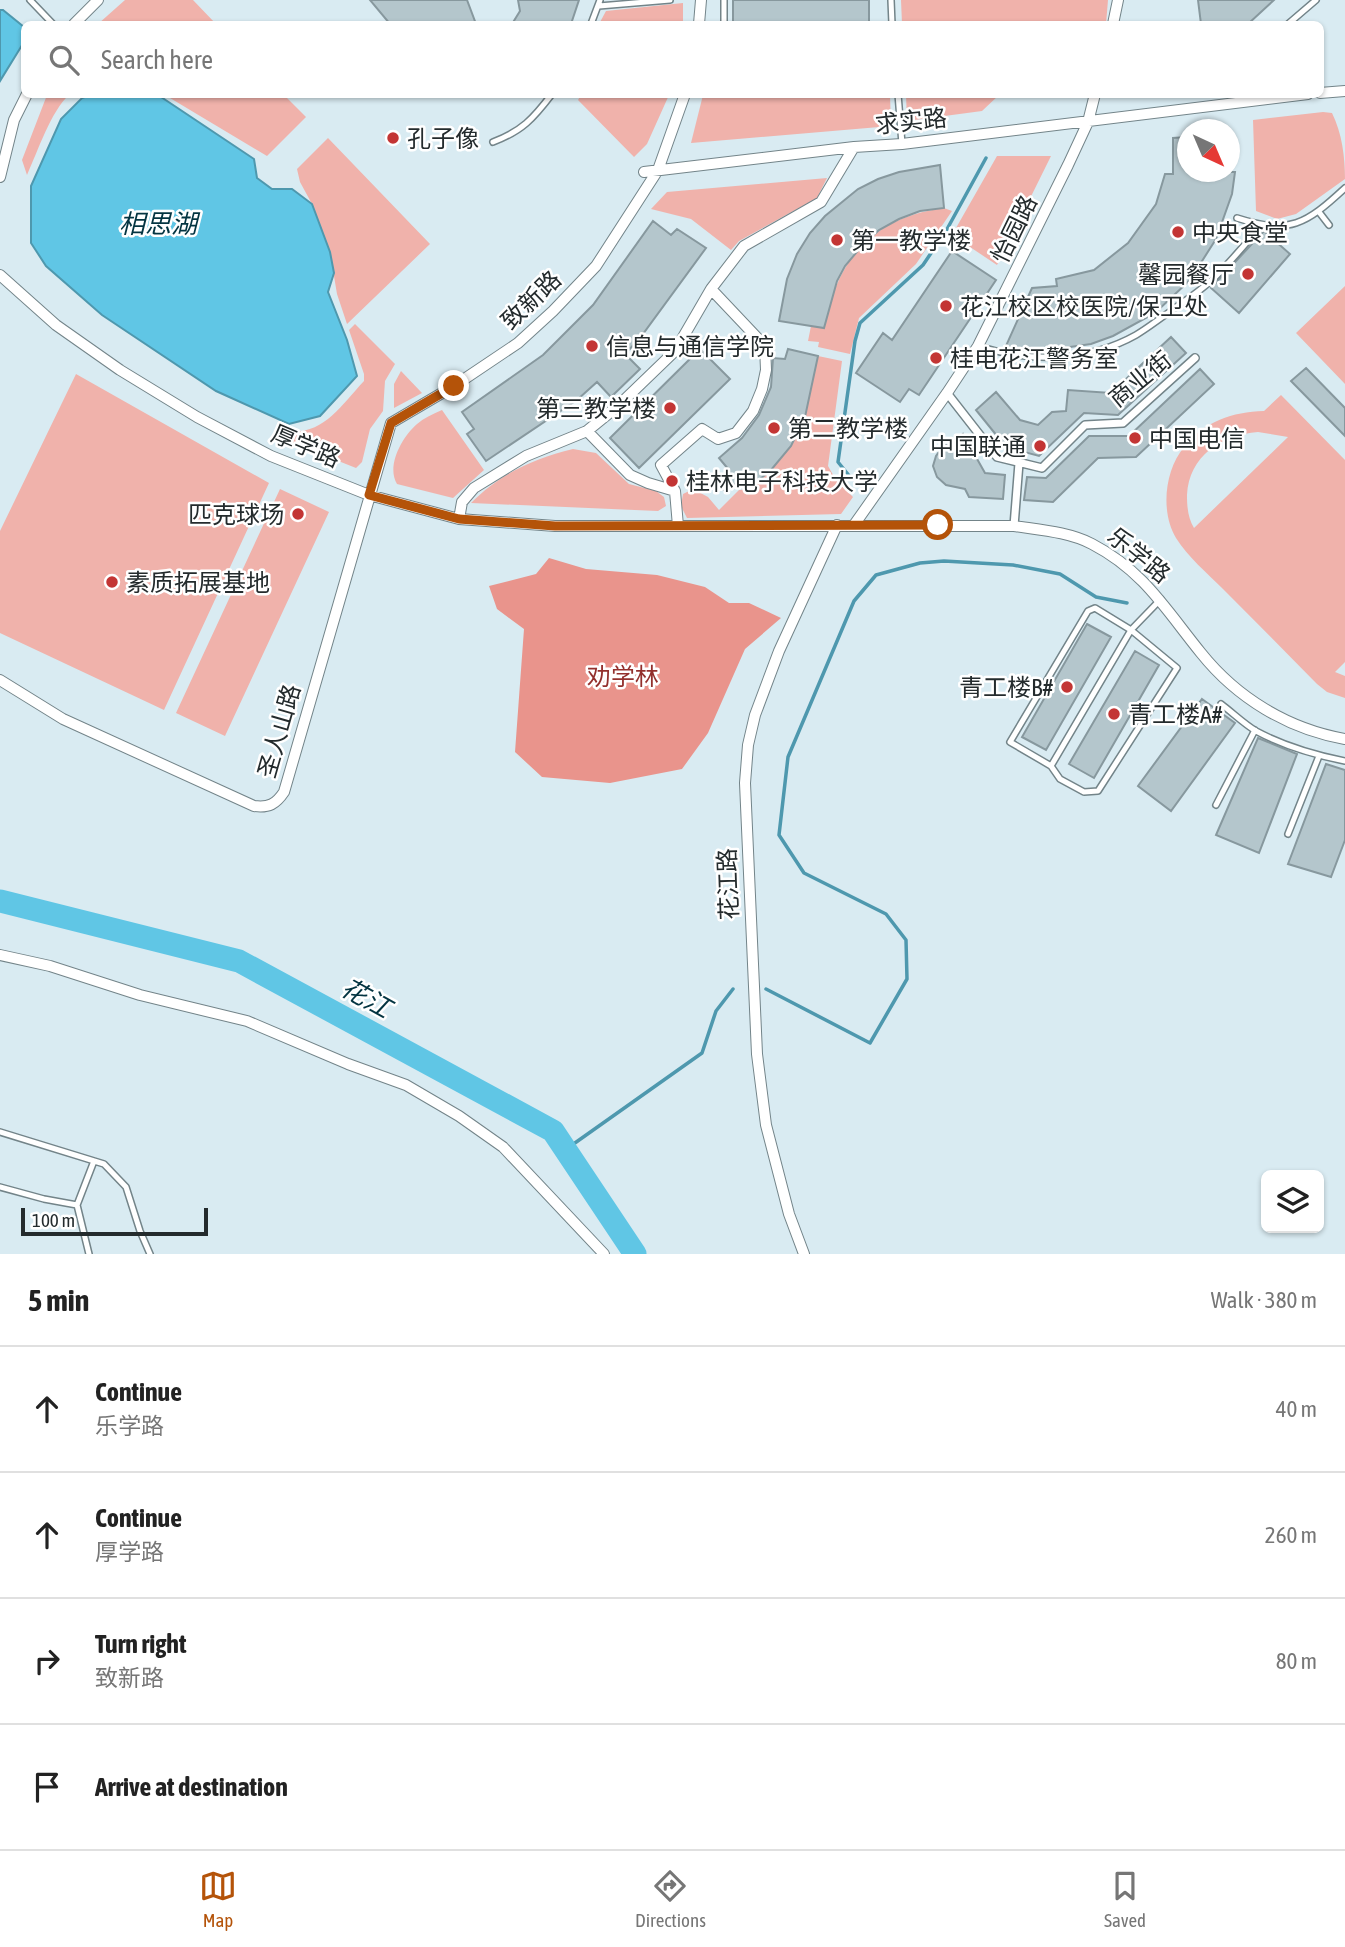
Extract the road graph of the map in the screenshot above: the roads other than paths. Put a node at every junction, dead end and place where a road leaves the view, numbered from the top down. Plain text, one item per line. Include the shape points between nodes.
1 (30, 0) edge
2 (97, 0) edge
3 (670, 0) edge
4 (701, 0) edge
5 (723, 0) edge
6 (891, 0) edge
7 (1118, 0) edge
8 (1315, 0) edge
9 (600, 3) edge
10 (50, 21) edge
11 (77, 21) edge
12 (592, 21) edge
13 (699, 21) edge
14 (724, 21) edge
15 (892, 21) edge
16 (1114, 21) edge
17 (1291, 21) edge
18 (1345, 91) edge
19 (1324, 93) edge
20 (25, 98) edge
21 (548, 98) edge
22 (684, 98) edge
23 (898, 98) edge
24 (1094, 98) edge
25 (1253, 98) edge
26 (1088, 122) junction
27 (493, 142) dead end
28 (902, 144) junction
29 (854, 147) junction
30 (658, 170) junction
31 (644, 172) dead end
32 (0, 177) edge
33 (1345, 188) edge
34 (1319, 212) junction
35 (1237, 218) dead end
36 (1329, 225) dead end
37 (1261, 226) junction
38 (0, 275) edge
39 (711, 289) junction
40 (978, 346) junction
41 (1195, 358) dead end
42 (947, 393) junction
43 (587, 431) junction
44 (1019, 463) junction
45 (675, 491) junction
46 (369, 495) junction
47 (459, 519) junction
48 (854, 524) junction
49 (837, 525) junction
50 (678, 526) junction
51 (1014, 526) junction
52 (1161, 599) junction
53 (1131, 630) junction
54 (0, 680) edge
55 (1221, 704) dead end
56 (1255, 730) junction
57 (1345, 739) edge
58 (1319, 756) junction
59 (1345, 761) edge
60 (1051, 766) junction
61 (1216, 805) dead end
62 (1288, 834) dead end
63 (0, 955) edge
64 (0, 1132) edge
65 (94, 1161) junction
66 (0, 1187) edge
67 (77, 1205) junction
68 (89, 1254) edge
69 (150, 1254) edge
70 (604, 1254) edge
71 (804, 1254) edge

1 - 10 lane
2 - 11 street
3 - 9 lane
4 - 13 street
5 - 14 lane
6 - 15 lane
7 - 16 street
8 - 17 lane
9 - 12 lane
18 - 19 street
20 - 32 street
21 - 27 lane via 514,134
22 - 30 street, 致新路
23 - 28 lane
24 - 26 street, 怡园路
25 - 26 street, 求实路
26 - 28 street, 求实路
26 - 40 street, 怡园路
28 - 29 street, 求实路
29 - 30 street, 求实路
29 - 39 street via 821,202 744,246
30 - 31 street, 求实路
30 - 46 street, 致新路 via 596,266 553,311 518,344 391,423
33 - 34 lane
34 - 36 lane
34 - 37 lane via 1293,225
35 - 37 lane
37 - 40 lane via 1198,292 1136,335 1102,350 1028,358
38 - 46 street, 厚学路 via 56,325 197,417 271,456
39 - 43 street via 675,351
39 - 45 street via 765,346 766,370 753,411 736,433 718,439 702,429 661,465
40 - 42 street, 怡园路
41 - 44 street, 商业街 via 1123,424 1085,425 1042,468
42 - 44 street via 996,457
42 - 48 street, 怡园路
43 - 45 street via 630,475
43 - 47 street via 492,475 462,502
44 - 51 street
45 - 50 street
46 - 47 street, 厚学路
46 - 54 street, 圣人山路 via 284,792 272,805 254,806 170,769 63,719
47 - 50 street, 厚学路 via 555,526
48 - 49 street, 厚学路
48 - 51 street, 乐学路
49 - 50 street, 厚学路
49 - 71 street, 花江路 via 755,715 745,783 757,1054 766,1125
51 - 52 street, 乐学路 via 1056,532 1092,544 1146,582
52 - 53 lane
52 - 57 street, 乐学路 via 1221,676 1259,705 1298,727
53 - 60 lane
53 - 60 lane via 1095,608 1088,611 1010,742
53 - 60 lane via 1177,668 1098,791 1084,792 1060,779
55 - 56 lane
56 - 58 lane
56 - 61 lane
58 - 59 lane
58 - 62 lane
63 - 70 street via 247,1021 407,1085 503,1147
64 - 65 lane
65 - 67 lane
65 - 69 lane via 104,1164 126,1187
66 - 67 lane
67 - 68 lane

